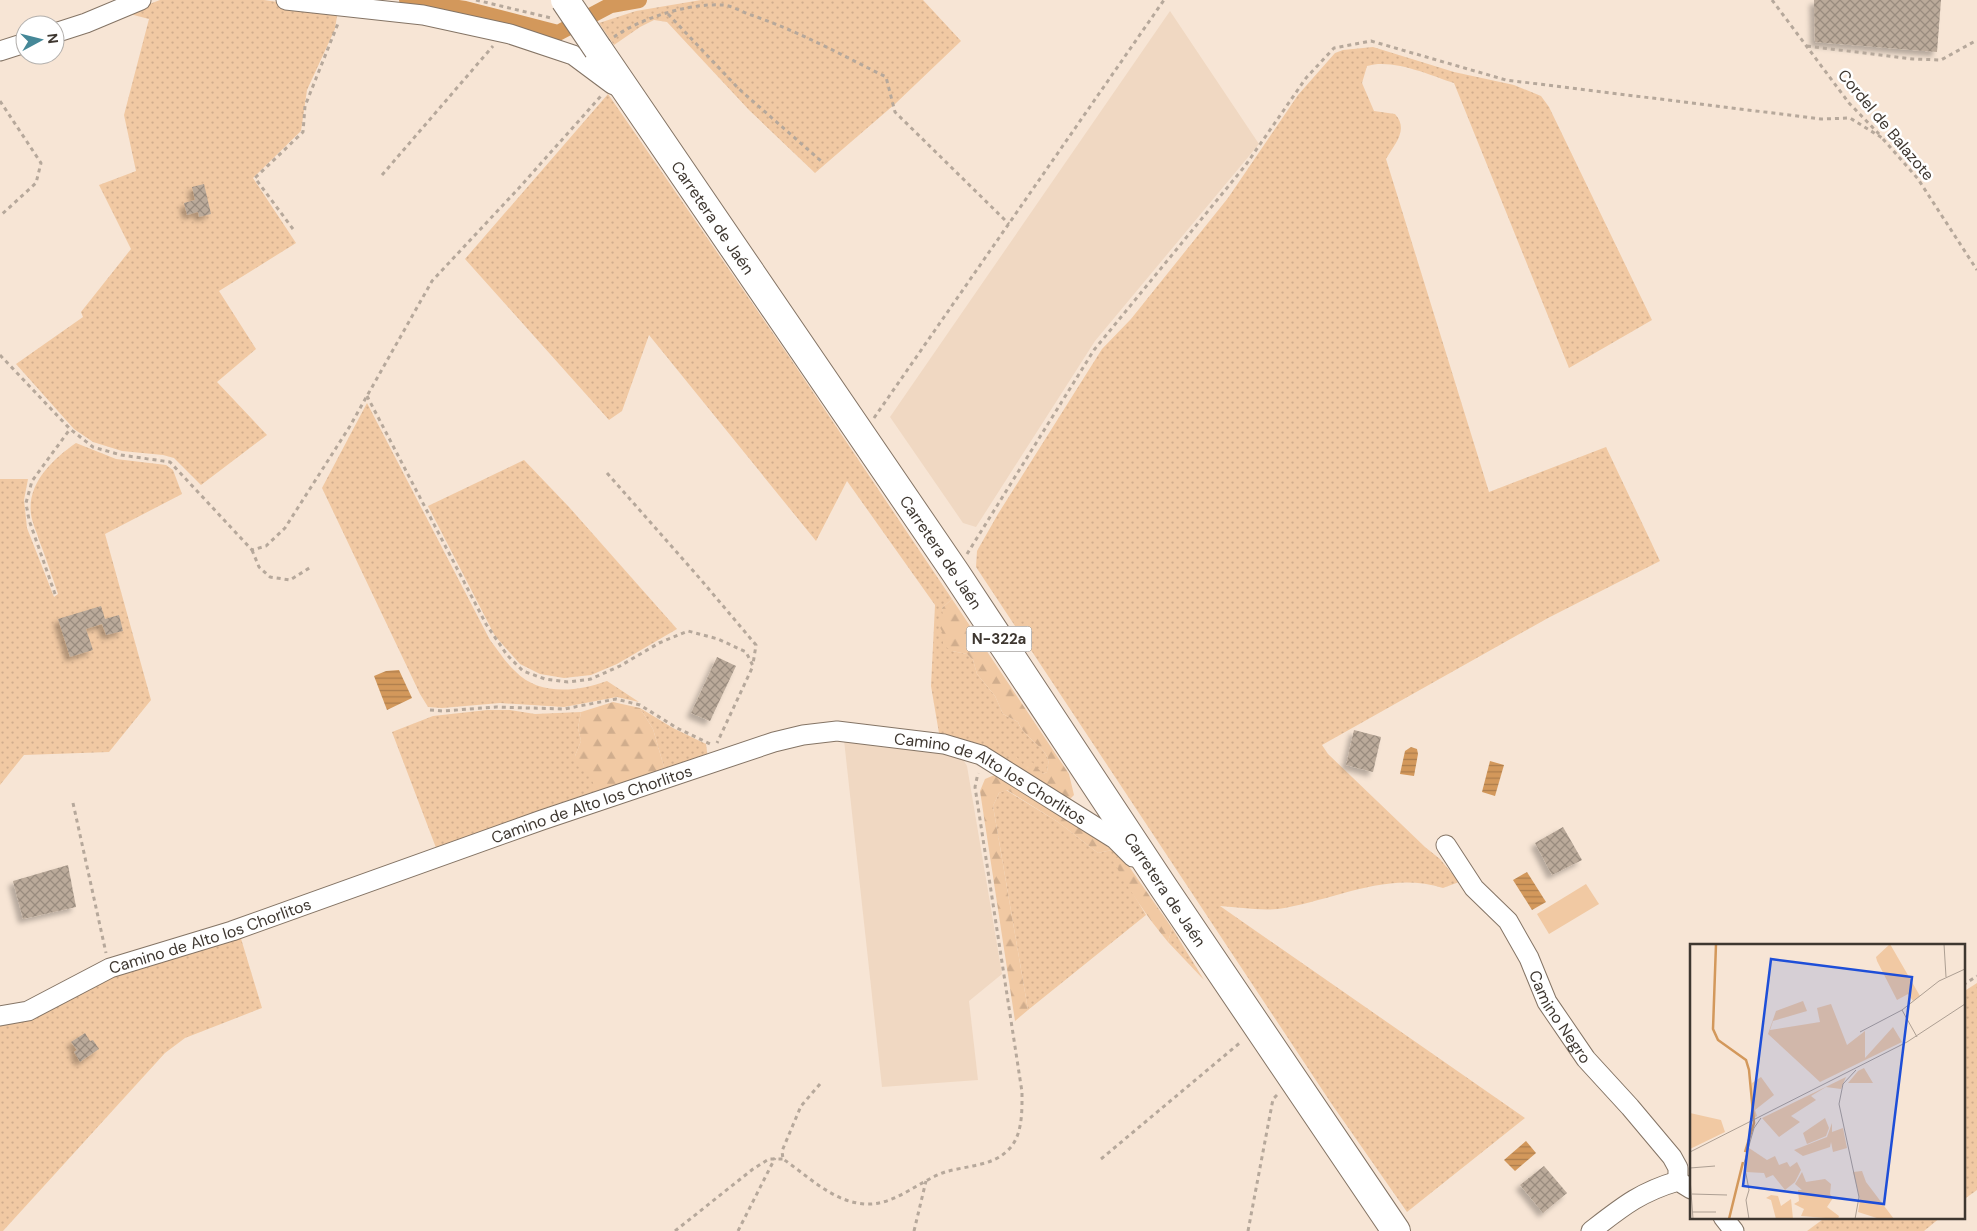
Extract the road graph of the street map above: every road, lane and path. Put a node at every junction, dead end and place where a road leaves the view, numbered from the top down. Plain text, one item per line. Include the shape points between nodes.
1 (141, 0) edge
2 (286, 0) edge
3 (476, 0) edge
4 (1164, 0) edge
5 (1772, 0) edge
6 (345, 7) junction
7 (559, 9) edge
8 (668, 14) junction
9 (65, 30) edge
10 (504, 32) junction
11 (1977, 40) edge
12 (15, 46) edge
13 (1806, 46) junction
14 (598, 49) junction
15 (0, 51) edge
16 (618, 86) junction
17 (0, 101) edge
18 (1884, 140) junction
19 (821, 161) dead end
20 (382, 175) dead end
21 (0, 216) edge
22 (1009, 224) junction
23 (293, 229) dead end
24 (1977, 270) edge
25 (0, 355) edge
26 (367, 396) junction
27 (70, 429) junction
28 (862, 435) junction
29 (606, 473) dead end
30 (252, 550) junction
31 (311, 568) dead end
32 (956, 572) junction
33 (55, 594) dead end
34 (753, 666) junction
35 (430, 710) dead end
36 (981, 755) junction
37 (73, 802) dead end
38 (1446, 845) dead end
39 (1164, 888) junction
40 (110, 968) junction
41 (1977, 976) edge
42 (1964, 984) edge
43 (0, 1016) edge
44 (1258, 1027) junction
45 (1293, 1078) junction
46 (820, 1084) dead end
47 (775, 1158) junction
48 (783, 1159) junction
49 (1101, 1159) dead end
50 (926, 1181) junction
51 (1684, 1185) edge
52 (1724, 1218) edge
53 (675, 1231) edge
54 (738, 1231) edge
55 (914, 1231) edge
56 (1248, 1231) edge
57 (1396, 1231) edge
58 (1591, 1231) edge
59 (1734, 1231) edge

1 - 9 street
2 - 6 street
3 - 7 path
4 - 22 path
5 - 13 path, Cordel de Balazote
6 - 10 street via 423,15
6 - 23 path via 306,106 303,132 255,178
7 - 14 highway, Carretera de Jaén / N-322a, bridge
8 - 14 path via 642,22
8 - 19 path via 739,88
8 - 22 path via 684,7 724,5 818,43 886,78 896,112
10 - 16 street via 573,55
10 - 20 path
11 - 13 path via 1941,60
12 - 15 street
13 - 18 path, Cordel de Balazote via 1849,103
14 - 16 highway, Carretera de Jaén / N-322a
16 - 26 path via 432,281
16 - 28 highway, Carretera de Jaén / N-322a
17 - 21 path via 41,163 36,183
18 - 24 path, Cordel de Balazote via 1918,179
18 - 32 path via 1850,118 1821,119 1506,80 1371,41 1334,48 1306,78 1245,166 1094,350
22 - 28 path
25 - 27 path
26 - 30 path via 285,528 266,546
26 - 34 path via 486,624 523,672 568,682 591,679 688,631 718,639 746,652
27 - 30 path via 93,447 170,462
27 - 33 path via 32,481 26,503 28,520
28 - 32 highway, Carretera de Jaén / N-322a
29 - 34 path via 756,645
30 - 31 path via 259,567 270,577 290,580
32 - 39 highway, Carretera de Jaén / N-322a
34 - 35 path via 715,746 640,705 616,699 564,709 496,707
36 - 39 street, Camino de Alto los Chorlitos via 1115,839
36 - 40 street, Camino de Alto los Chorlitos via 944,744 837,731 774,742 542,820 232,931
36 - 50 path via 975,787 1022,1092 1022,1118 1016,1138 1007,1152 993,1161 943,1173
37 - 40 path
38 - 51 street, Camino Negro via 1474,888 1508,921 1523,945 1547,1002 1586,1059 1672,1157
39 - 44 highway, Carretera de Jaén / N-322a
40 - 43 street, Camino de Alto los Chorlitos via 28,1011
41 - 42 path
44 - 45 highway, Carretera de Jaén / N-322a
44 - 49 path
45 - 56 path via 1273,1099
45 - 57 highway, Carretera de Jaén / N-322a
46 - 48 path via 801,1106 782,1151
47 - 48 path
47 - 53 path via 752,1169
47 - 54 path
48 - 50 path via 830,1192 864,1204 882,1204
50 - 55 path
51 - 58 street via 1658,1187 1629,1201
52 - 59 street

